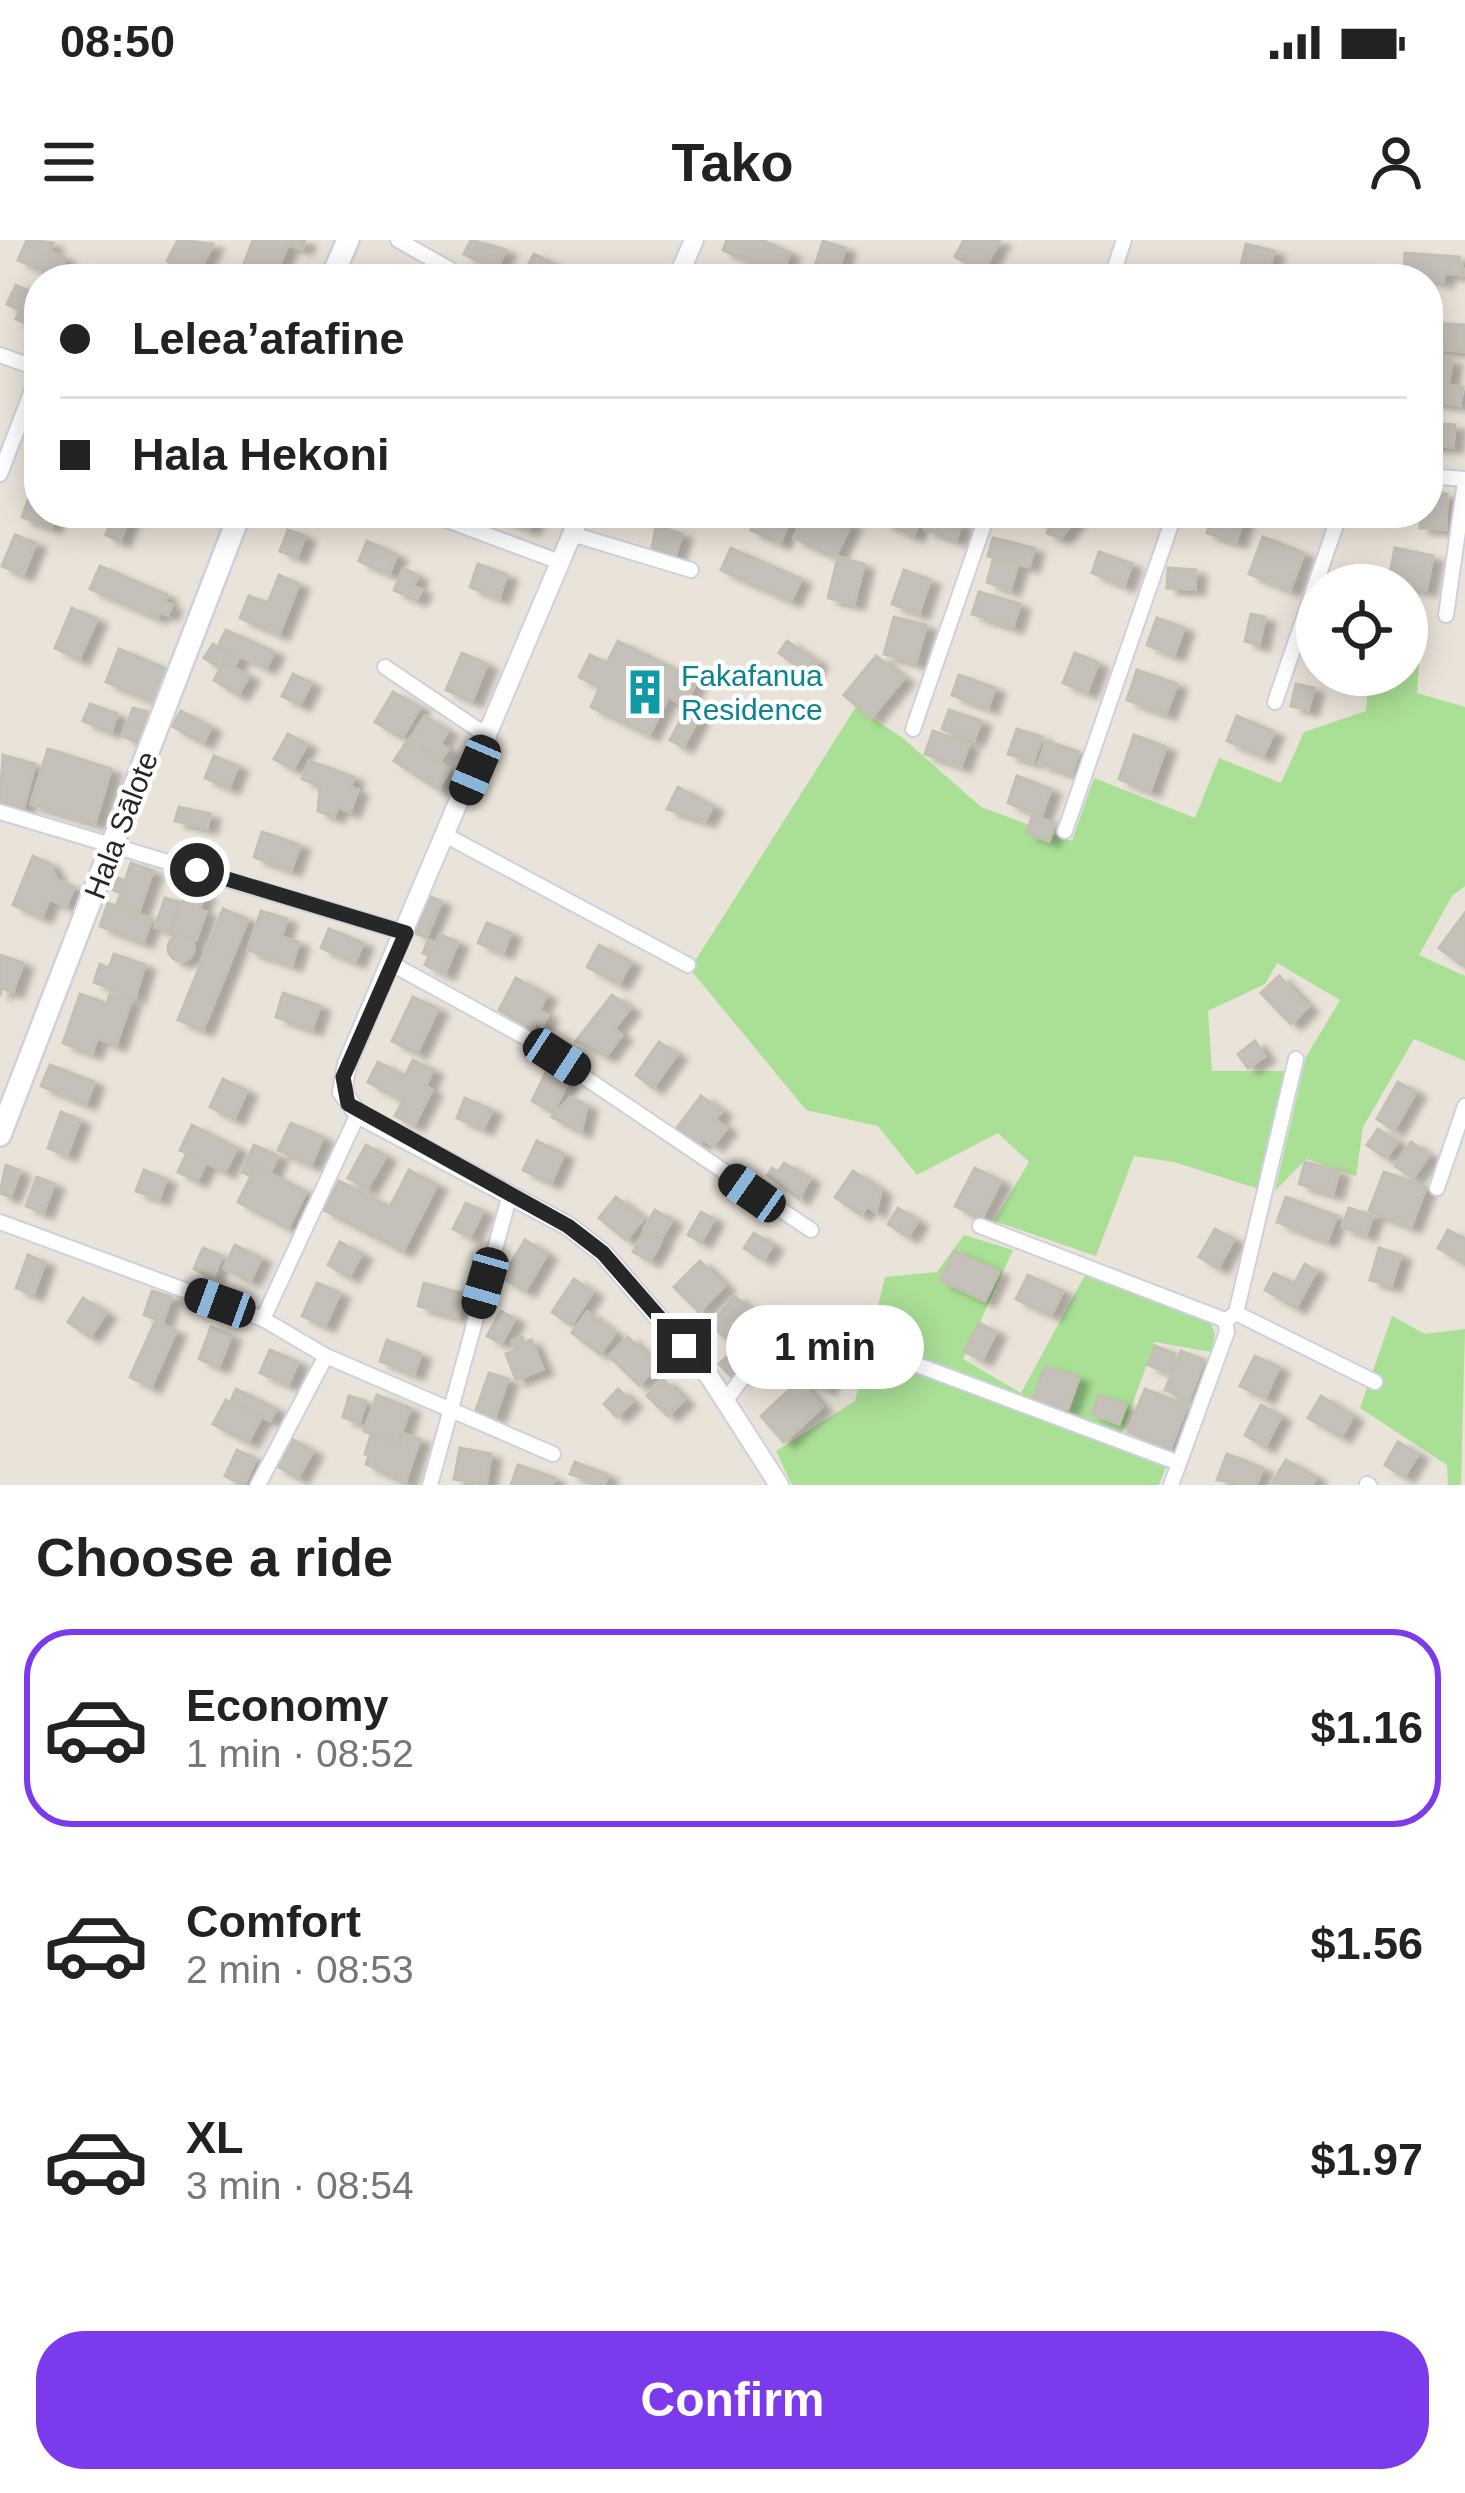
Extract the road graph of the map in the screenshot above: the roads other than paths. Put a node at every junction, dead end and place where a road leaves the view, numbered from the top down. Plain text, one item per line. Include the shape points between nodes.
1 (398, 240) edge
2 (440, 264) edge
3 (24, 411) edge
4 (0, 474) edge
5 (1465, 480) edge
6 (234, 528) edge
7 (468, 528) edge
8 (575, 528) edge
9 (983, 528) edge
10 (1170, 528) edge
11 (1335, 528) edge
12 (572, 534) junction
13 (560, 562) junction
14 (691, 570) dead end
15 (1446, 615) dead end
16 (386, 667) dead end
17 (1275, 702) dead end
18 (913, 729) dead end
19 (489, 737) junction
20 (0, 812) edge
21 (1065, 831) dead end
22 (447, 836) junction
23 (113, 845) junction
24 (406, 933) junction
25 (392, 964) junction
26 (688, 964) dead end
27 (1296, 1059) dead end
28 (1465, 1106) edge
29 (358, 1114) junction
30 (0, 1135) edge
31 (1437, 1188) dead end
32 (509, 1198) junction
33 (0, 1222) edge
34 (980, 1226) dead end
35 (811, 1230) dead end
36 (1231, 1317) junction
37 (263, 1319) junction
38 (326, 1357) junction
39 (1375, 1382) dead end
40 (727, 1400) junction
41 (448, 1412) junction
42 (553, 1454) dead end
43 (1179, 1463) junction
44 (258, 1485) edge
45 (430, 1485) edge
46 (779, 1485) edge
47 (1171, 1485) edge

1 - 2 street
3 - 4 street
5 - 15 street
6 - 23 main road, Hala Sālote
7 - 13 street
8 - 12 street
9 - 18 street
10 - 21 street
11 - 17 street
12 - 13 street
12 - 14 street
13 - 19 street
16 - 19 street
19 - 22 street
20 - 23 street
22 - 24 street
22 - 26 street
23 - 24 street
23 - 30 main road, Hala Sālote
24 - 25 street
25 - 29 street via 343,1077 342,1092
25 - 35 street via 525,1037
27 - 36 street
28 - 31 street
29 - 32 street
29 - 37 street
32 - 40 street via 603,1253
32 - 41 street
33 - 37 street
34 - 36 street
36 - 39 street
36 - 43 street
37 - 38 street
38 - 41 street
38 - 44 street
40 - 43 street via 779,1328 816,1327
40 - 46 street
41 - 42 street
41 - 45 street
43 - 47 street

